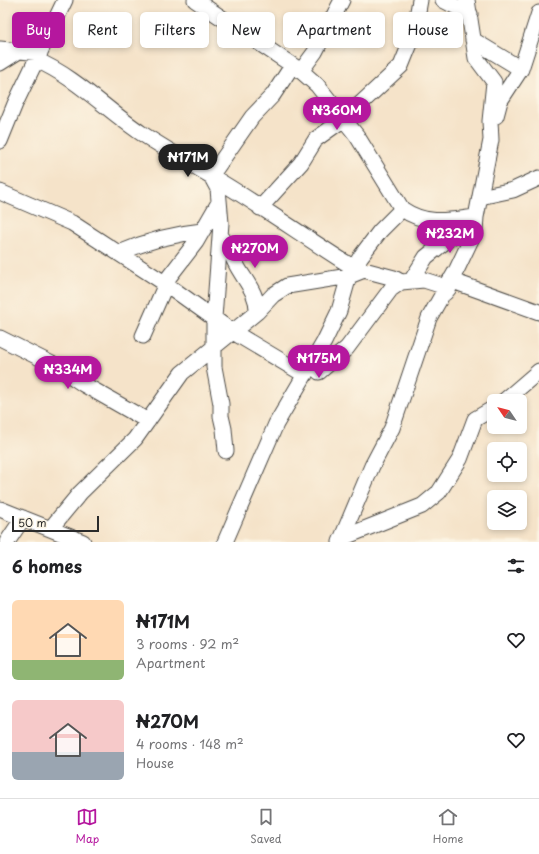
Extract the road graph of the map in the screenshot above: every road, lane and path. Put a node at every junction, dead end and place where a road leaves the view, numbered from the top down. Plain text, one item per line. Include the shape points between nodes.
1 (65, 0) edge
2 (195, 0) edge
3 (342, 0) edge
4 (420, 0) edge
5 (443, 0) edge
6 (469, 7) edge
7 (539, 13) edge
8 (473, 40) junction
9 (0, 49) edge
10 (19, 51) junction
11 (38, 56) junction
12 (0, 63) edge
13 (296, 69) junction
14 (521, 69) junction
15 (344, 119) junction
16 (492, 131) junction
17 (0, 141) edge
18 (212, 176) junction
19 (539, 178) edge
20 (0, 192) edge
21 (480, 197) junction
22 (218, 204) junction
23 (260, 208) junction
24 (402, 209) junction
25 (476, 217) junction
26 (202, 231) junction
27 (221, 236) junction
28 (119, 253) junction
29 (356, 272) junction
30 (406, 282) junction
31 (166, 284) junction
32 (446, 288) junction
33 (257, 312) junction
34 (539, 312) edge
35 (214, 318) junction
36 (233, 332) junction
37 (143, 336) dead end
38 (0, 338) edge
39 (214, 347) junction
40 (539, 371) edge
41 (312, 374) junction
42 (512, 394) edge
43 (487, 412) edge
44 (148, 421) junction
45 (226, 452) dead end
46 (0, 509) edge
47 (23, 518) junction
48 (51, 528) junction
49 (341, 540) edge
50 (7, 542) edge
51 (84, 542) edge
52 (225, 542) edge

1 - 11 street
2 - 13 street
3 - 13 street via 315,52
4 - 15 street via 414,34 401,66
5 - 6 street
6 - 8 street
7 - 14 street
8 - 14 street
8 - 16 street via 476,58 494,82 490,121
9 - 10 street
10 - 11 street
10 - 12 street
11 - 17 street
11 - 18 street via 102,101 136,129
13 - 15 street via 317,85
13 - 18 street via 252,117
14 - 16 street via 500,101
15 - 23 street via 316,139 301,163
15 - 24 street
16 - 21 street
18 - 22 street via 218,189
18 - 23 street
19 - 21 street via 513,190
20 - 28 street via 72,223
21 - 25 street
22 - 26 street
22 - 27 street
23 - 29 street
24 - 25 street via 410,215 432,222
24 - 29 street via 380,232
25 - 30 street via 426,257
25 - 32 street via 475,231 458,269
26 - 28 street via 176,233 144,242
26 - 31 street
27 - 33 street via 230,248 235,263 257,301
27 - 35 street
28 - 31 street
29 - 30 street
29 - 33 street via 287,286 273,295
29 - 41 street
30 - 32 street via 424,280
30 - 41 street via 391,289 347,348
31 - 35 street
31 - 37 street
32 - 34 street
32 - 49 street via 429,318 392,428 372,466
33 - 36 street
35 - 36 street
35 - 39 street
36 - 39 street
36 - 41 street
38 - 44 street via 56,366
39 - 44 street via 179,376
39 - 45 street via 214,367
40 - 42 street
41 - 52 street via 276,424
43 - 49 street via 475,419 460,459 431,500
44 - 48 street via 128,448 80,493
46 - 47 street
47 - 48 street
47 - 50 street
48 - 51 street

